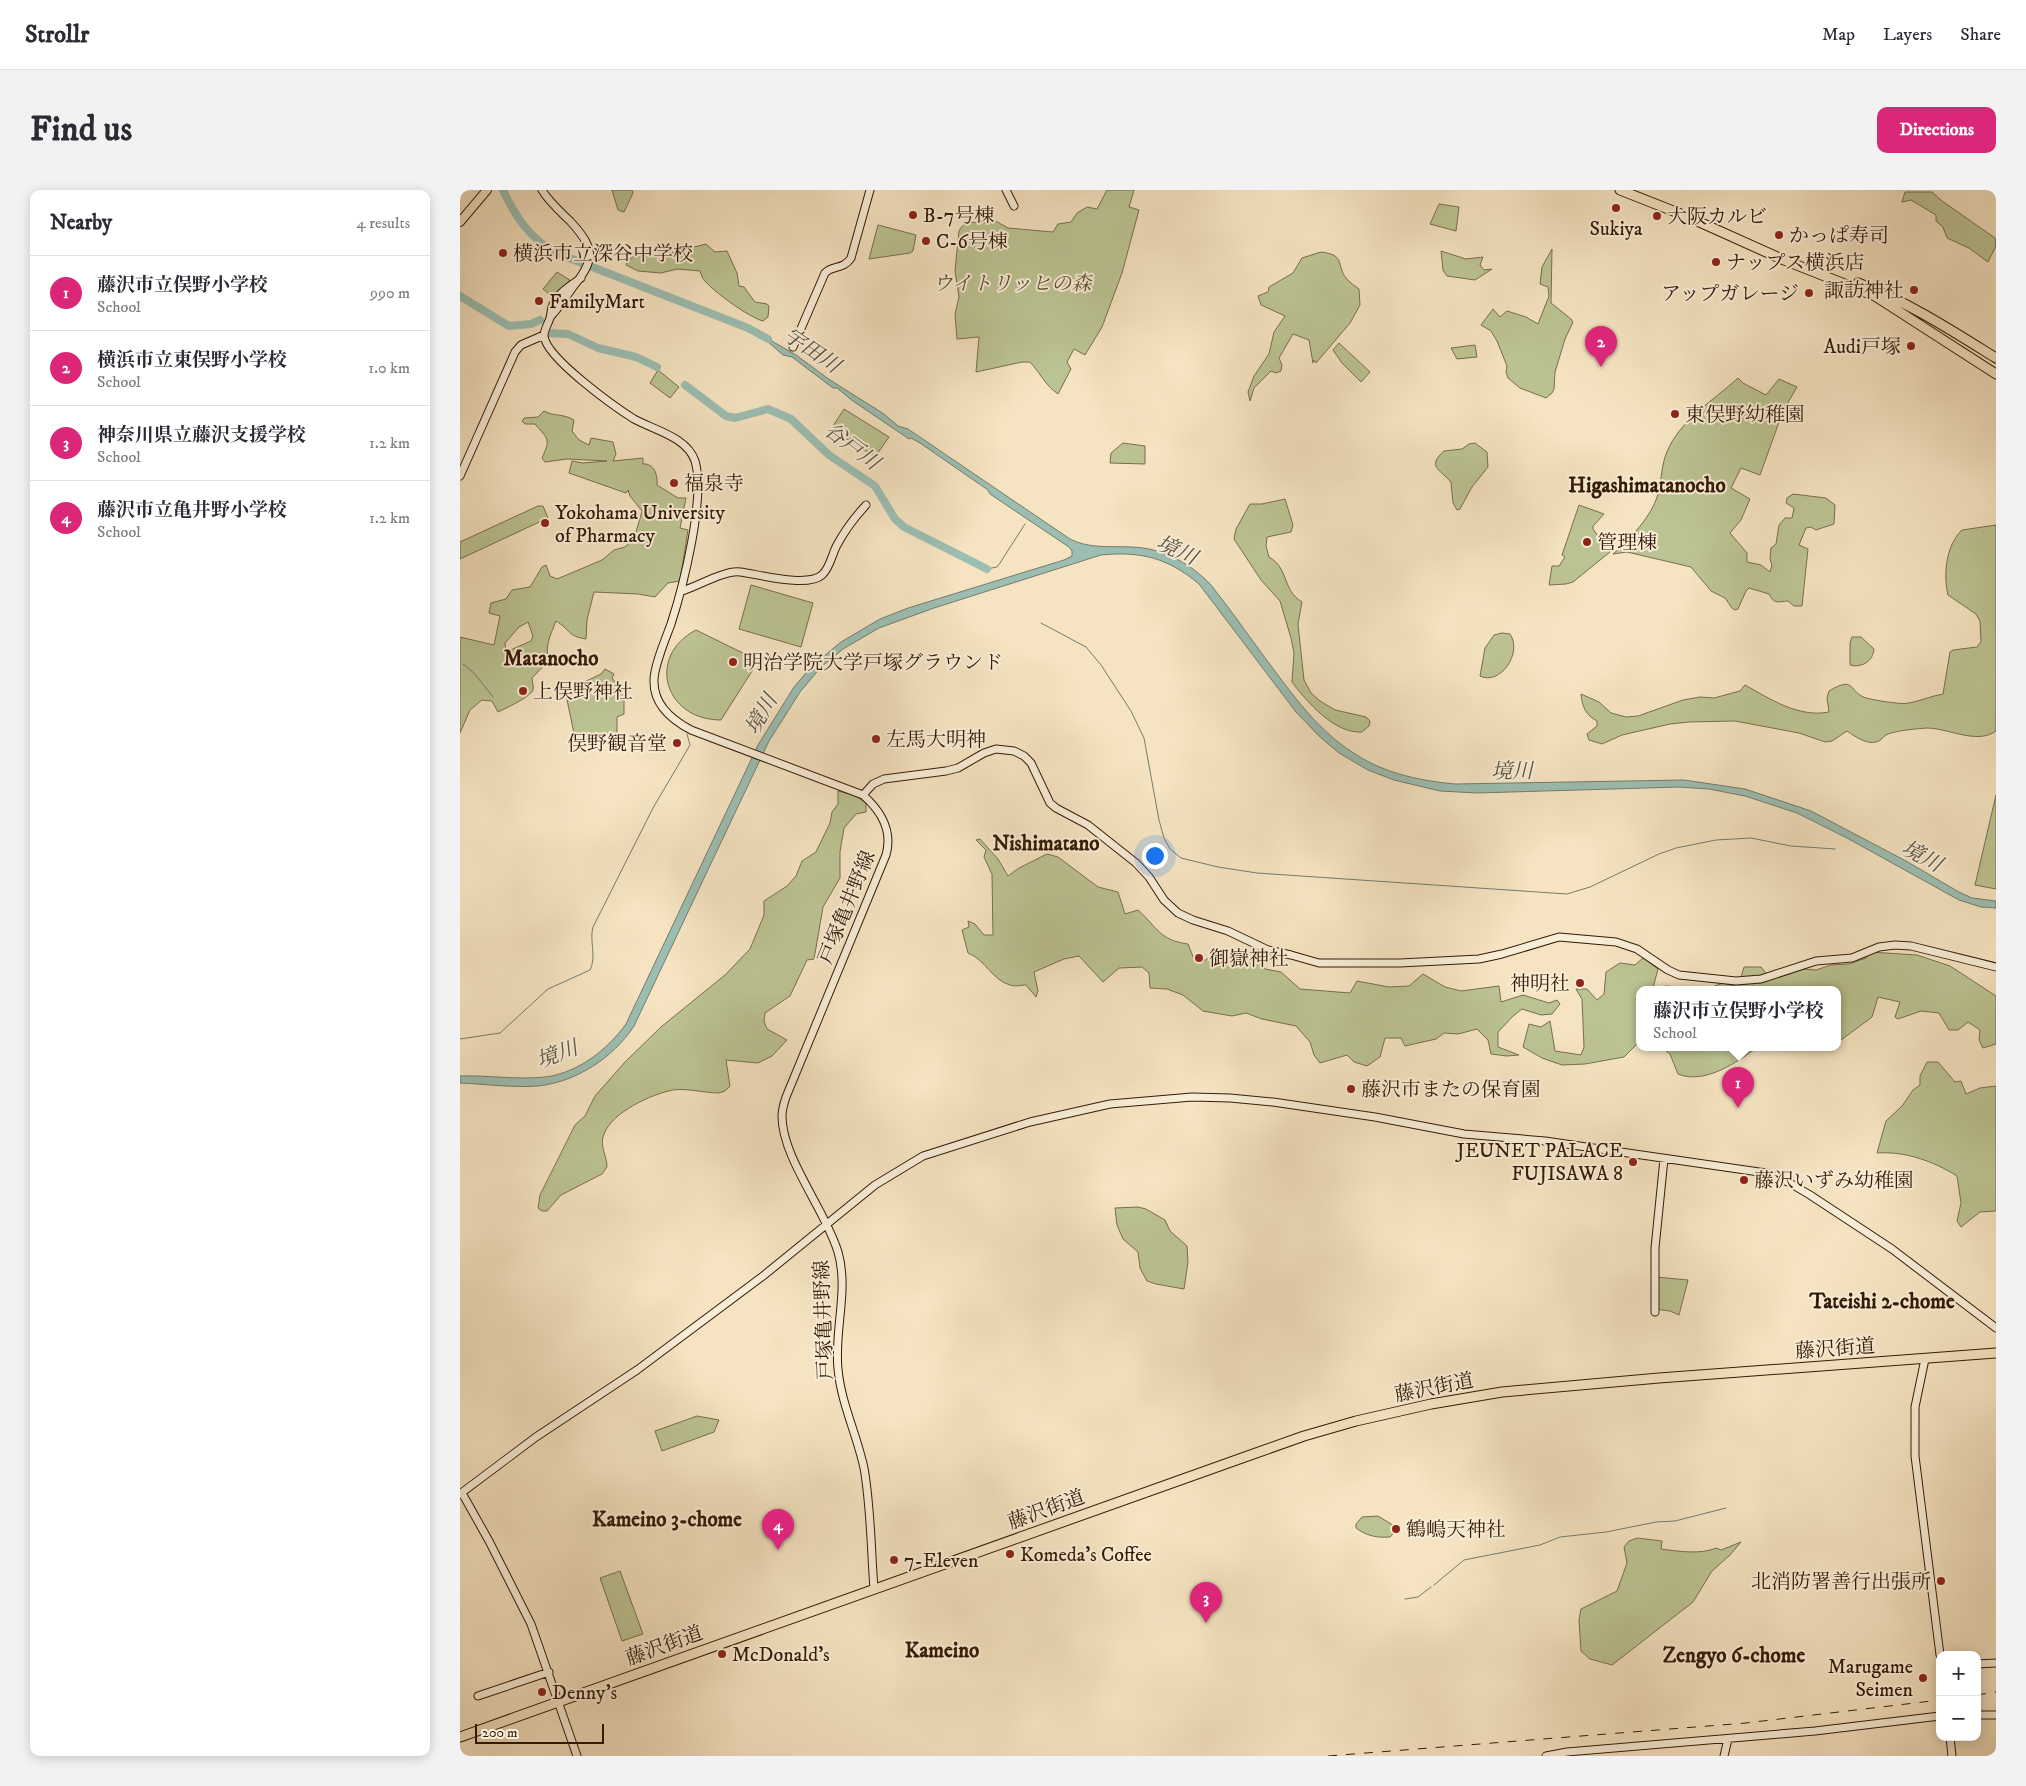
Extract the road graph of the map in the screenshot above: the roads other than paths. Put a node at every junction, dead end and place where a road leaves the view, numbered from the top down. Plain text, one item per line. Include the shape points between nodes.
1 (487, 190) edge
2 (542, 190) edge
3 (870, 190) edge
4 (1006, 190) edge
5 (1620, 190) edge
6 (1633, 190) edge
7 (1014, 206) dead end
8 (460, 222) edge
9 (1863, 285) junction
10 (544, 335) junction
11 (793, 346) dead end
12 (1996, 358) edge
13 (1996, 367) edge
14 (1996, 374) edge
15 (460, 476) edge
16 (866, 505) dead end
17 (682, 590) junction
18 (863, 795) junction
19 (1996, 967) edge
20 (1664, 1159) junction
21 (827, 1224) junction
22 (1655, 1312) dead end
23 (1996, 1328) edge
24 (1996, 1353) edge
25 (1925, 1359) junction
26 (461, 1493) edge
27 (874, 1590) junction
28 (1939, 1651) edge
29 (1996, 1663) edge
30 (1981, 1664) edge
31 (549, 1672) junction
32 (478, 1696) dead end
33 (559, 1701) junction
34 (1981, 1715) edge
35 (1996, 1715) edge
36 (1936, 1716) edge
37 (460, 1737) edge
38 (1728, 1739) junction
39 (1950, 1741) edge
40 (577, 1756) edge
41 (1546, 1756) edge
42 (1724, 1756) edge
43 (1952, 1756) edge

1 - 8 main road
2 - 10 street via 583,237 589,249 588,267 551,316
3 - 11 street via 851,258 844,266 827,270
4 - 7 street
5 - 14 highway via 1875,296
6 - 9 highway
9 - 12 highway via 1913,307
9 - 13 highway
10 - 15 street via 521,345 515,352
10 - 17 street, 戸塚亀井野線 via 548,349 595,391 691,452 696,467 697,502
16 - 17 street via 848,526 821,576 805,580 734,571
17 - 18 street, 戸塚亀井野線 via 654,681 661,706 676,722 691,730
18 - 19 street via 873,784 884,779 958,768 992,750 1014,751 1031,763 1053,806 1088,825 1136,863 1164,900 1178,912 1228,930 1268,950 1319,963 1479,959 1562,937 1625,944 1683,976 1736,981 1761,979 1816,960 1852,958 1879,947 1895,945
18 - 21 street, 戸塚亀井野線 via 875,806 885,824 887,849 782,1110 786,1142
20 - 21 street via 1545,1141 1464,1134 1273,1102 1175,1098 1110,1104 1076,1111 922,1156 875,1185
20 - 22 street via 1655,1248
20 - 23 street via 1755,1171 1788,1182 1892,1249
21 - 26 street via 637,1370 536,1437
21 - 27 street, 戸塚亀井野線 via 842,1270 838,1370 864,1469
24 - 25 highway, 藤沢街道
25 - 27 highway, 藤沢街道 via 1502,1392 1431,1404 1304,1436
25 - 28 street via 1915,1407 1916,1474
26 - 31 street via 523,1605
27 - 33 highway, 藤沢街道
29 - 30 street
31 - 32 street
31 - 33 street
33 - 37 highway, 藤沢街道
33 - 40 street
34 - 35 street
36 - 38 street
38 - 41 street
38 - 42 street
39 - 43 street

